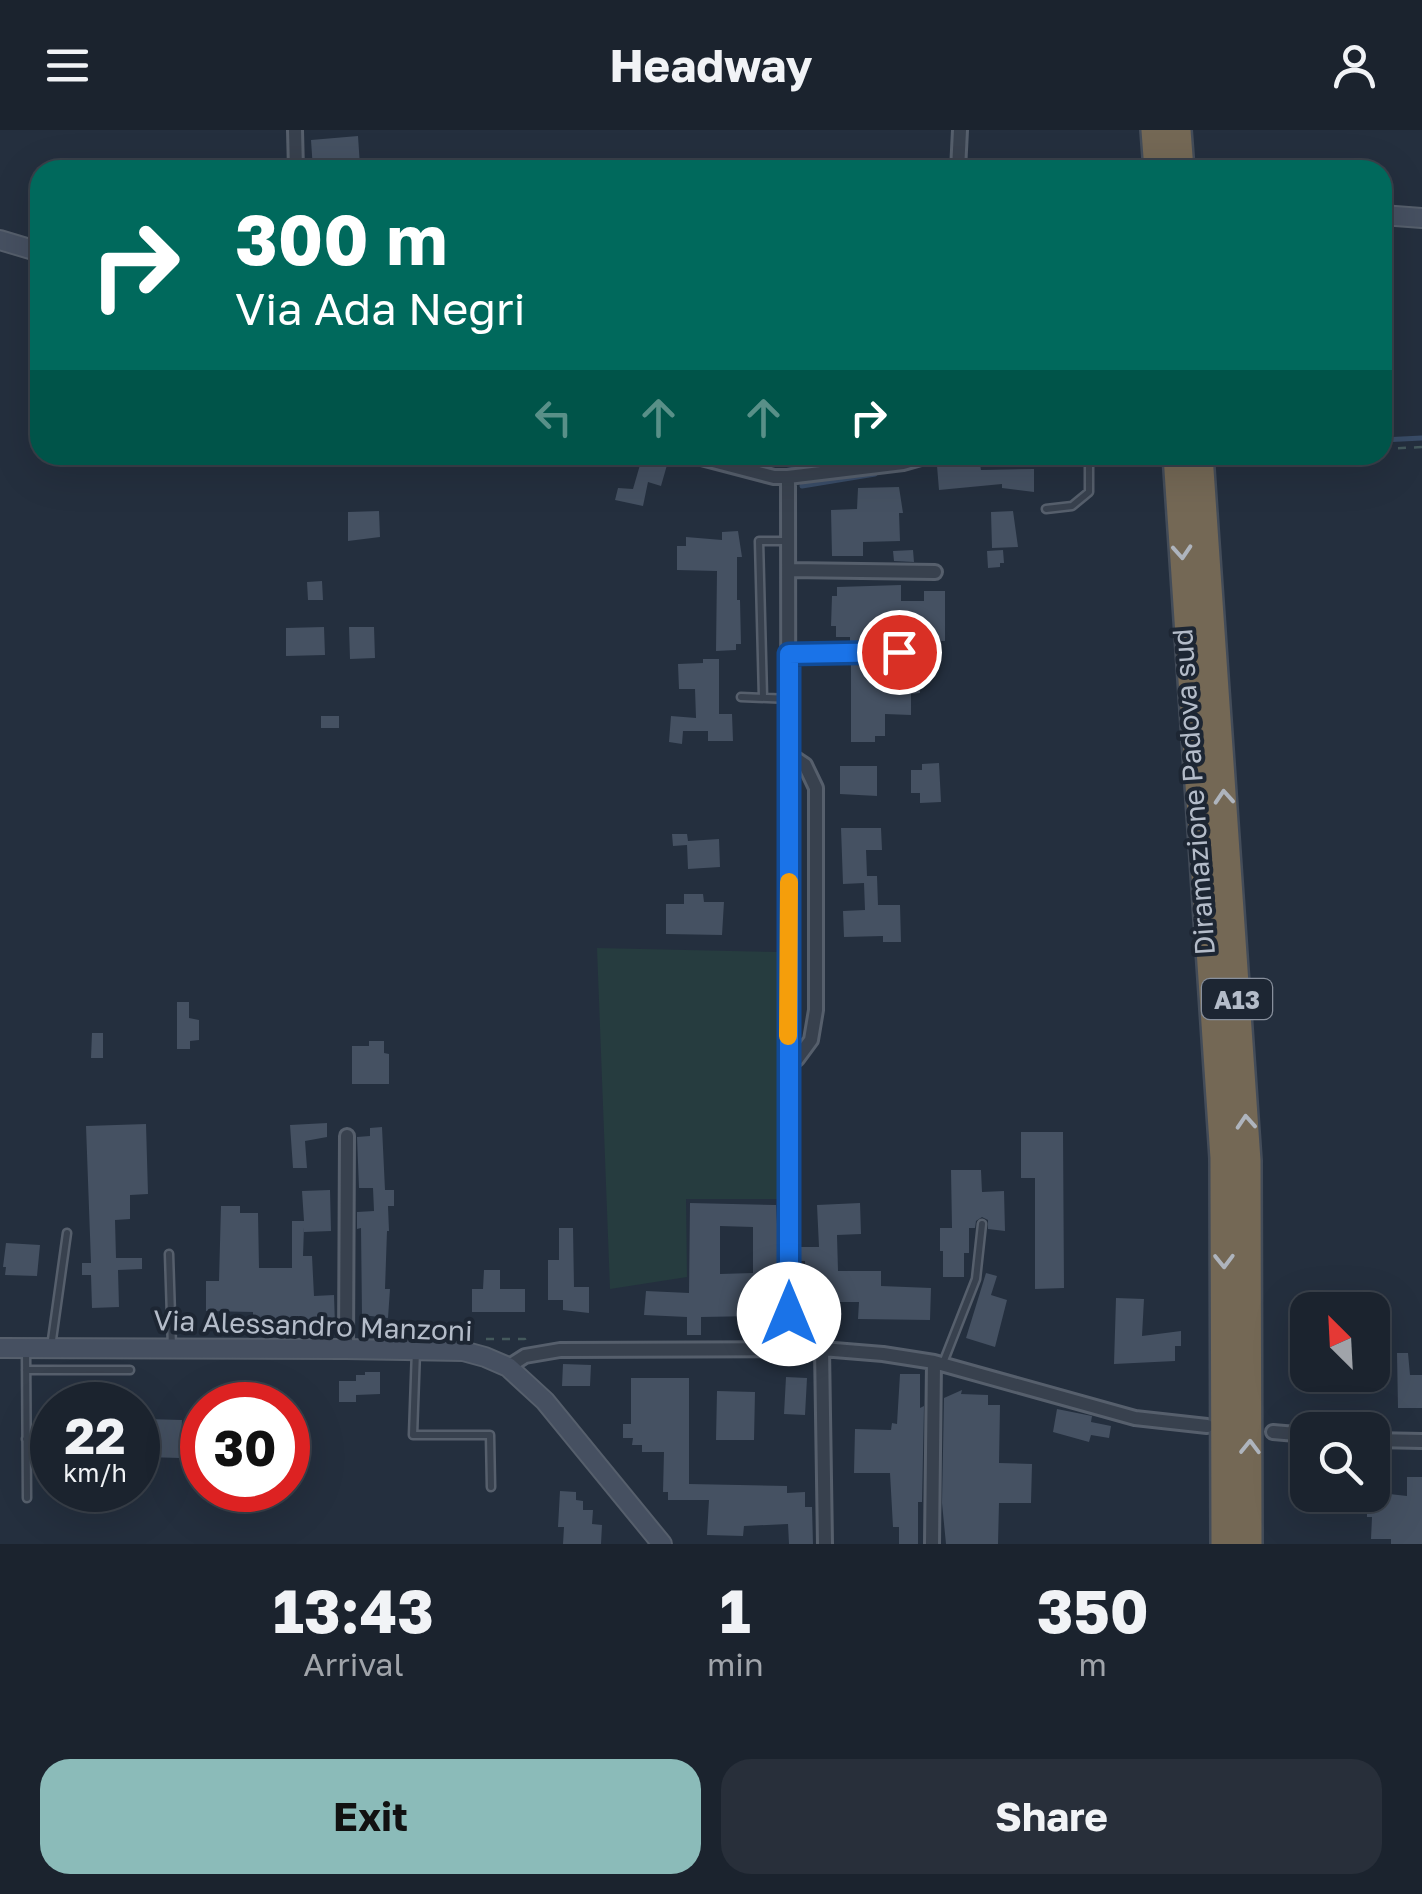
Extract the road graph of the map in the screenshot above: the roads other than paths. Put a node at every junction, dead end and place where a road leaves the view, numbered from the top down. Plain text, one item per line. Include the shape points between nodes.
1 (294, 130) edge
2 (960, 130) edge
3 (1154, 130) edge
4 (1178, 130) edge
5 (296, 160) edge
6 (958, 160) edge
7 (1156, 160) edge
8 (1180, 160) edge
9 (1392, 216) edge
10 (1422, 218) edge
11 (0, 240) edge
12 (30, 249) edge
13 (733, 465) edge
14 (881, 465) edge
15 (1089, 465) edge
16 (1177, 465) edge
17 (1201, 465) edge
18 (788, 478) junction
19 (1046, 509) dead end
20 (788, 541) junction
21 (789, 570) junction
22 (935, 572) dead end
23 (899, 652) dead end
24 (789, 654) junction
25 (741, 696) dead end
26 (763, 697) junction
27 (790, 699) junction
28 (790, 756) junction
29 (788, 1058) junction
30 (346, 1136) dead end
31 (982, 1224) dead end
32 (67, 1233) dead end
33 (169, 1254) dead end
34 (0, 1348) edge
35 (26, 1348) junction
36 (51, 1348) junction
37 (172, 1348) junction
38 (346, 1348) junction
39 (416, 1350) junction
40 (822, 1350) junction
41 (789, 1351) junction
42 (938, 1363) junction
43 (508, 1367) junction
44 (26, 1370) junction
45 (130, 1370) dead end
46 (1208, 1426) dead end
47 (1273, 1432) dead end
48 (1290, 1433) edge
49 (26, 1439) junction
50 (30, 1439) edge
51 (1390, 1440) edge
52 (1422, 1441) edge
53 (491, 1487) dead end
54 (27, 1498) dead end
55 (662, 1544) edge
56 (825, 1544) edge
57 (932, 1544) edge
58 (1224, 1544) edge
59 (1249, 1544) edge

1 - 5 street
2 - 6 street
3 - 7 highway
4 - 8 highway
9 - 10 street
11 - 12 street
13 - 18 street
14 - 18 street
15 - 19 lane via 1088,492 1072,506
16 -> 58 highway, Diramazione Padova sud / A13 via 1223,1158
59 -> 17 highway, Diramazione Padova sud / A13 via 1248,1160
18 - 20 street
20 - 21 street
20 - 26 lane via 760,541
21 - 22 street
21 - 24 street
23 - 24 street
24 - 27 street
25 - 26 lane
26 - 27 lane
27 - 28 street
28 - 29 street
28 - 29 street via 805,765 816,788 818,931 811,1040 798,1059
29 - 41 street
30 - 38 street
31 - 42 lane via 976,1278
32 - 36 lane
33 - 37 lane
34 - 35 street, Via Alessandro Manzoni
35 - 36 street, Via Alessandro Manzoni
35 - 44 lane
36 - 37 street, Via Alessandro Manzoni
37 - 38 street, Via Alessandro Manzoni
38 - 39 street, Via Alessandro Manzoni
39 - 43 street, Via Alessandro Manzoni via 463,1351
39 - 53 lane via 413,1435 490,1435
40 - 41 street
40 - 42 street
40 - 56 street
41 - 43 street via 560,1350 525,1356
42 - 46 street via 1135,1418
42 - 57 street
43 - 55 street, Via Alessandro Manzoni via 565,1424
44 - 45 lane
44 - 49 lane
47 - 48 street
49 - 50 lane
49 - 54 lane
51 - 52 street

